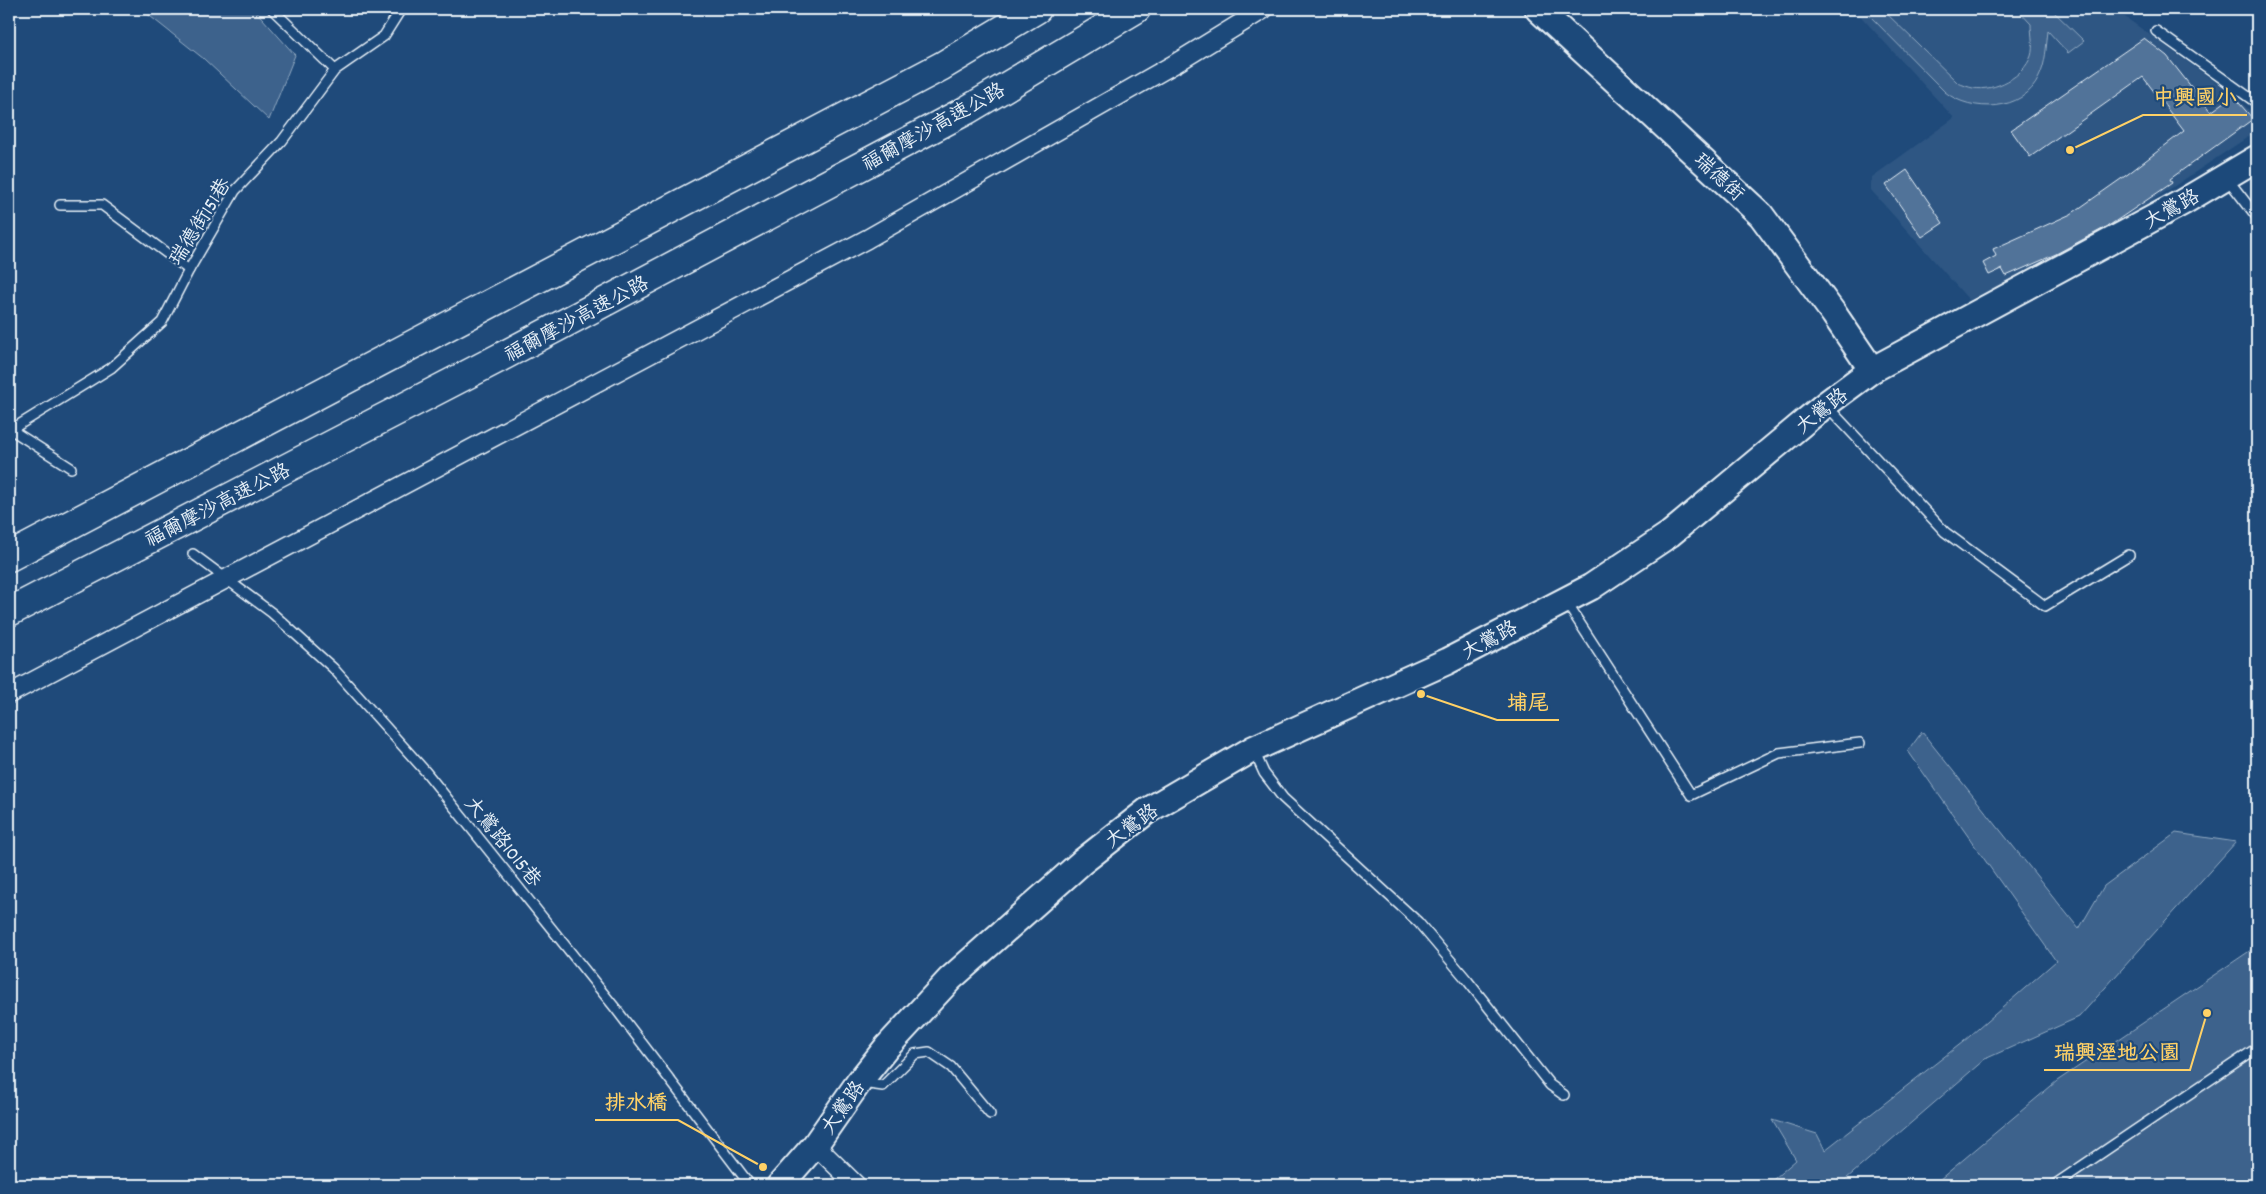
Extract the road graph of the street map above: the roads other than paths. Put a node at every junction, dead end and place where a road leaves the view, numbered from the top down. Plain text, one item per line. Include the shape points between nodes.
1 (272, 9) edge
2 (400, 9) edge
3 (1037, 9) edge
4 (1136, 9) edge
5 (1264, 9) edge
6 (1538, 9) edge
7 (2156, 31) dead end
8 (335, 70) junction
9 (2257, 102) edge
10 (2257, 158) edge
11 (2226, 177) junction
12 (60, 206) dead end
13 (2257, 217) edge
14 (189, 270) junction
15 (1872, 370) junction
16 (1826, 404) junction
17 (10, 430) edge
18 (71, 468) dead end
19 (193, 554) dead end
20 (2129, 555) dead end
21 (9, 557) edge
22 (226, 579) junction
23 (1564, 600) junction
24 (9, 612) edge
25 (9, 694) edge
26 (1860, 743) dead end
27 (1253, 749) junction
28 (2257, 1048) edge
29 (859, 1082) junction
30 (1564, 1095) dead end
31 (990, 1114) dead end
32 (815, 1146) junction
33 (750, 1185) edge
34 (780, 1185) edge
35 (856, 1185) edge
36 (2054, 1185) edge

1 - 8 lane
2 - 8 lane, 瑞德街151巷 via 384,36
3 - 21 highway via 942,66
4 - 24 highway, 福爾摩沙高速公路 via 950,119 508,354
5 - 22 street via 1176,63 867,239
6 - 15 street, 瑞德街 via 1761,215
7 - 9 lane
8 - 14 lane, 瑞德街151巷 via 282,141 235,191
10 - 11 street, 大鶯路
11 - 13 lane
11 - 15 street, 大鶯路
12 - 14 lane via 102,206
14 - 17 lane, 瑞德街151巷 via 162,322 111,368
15 - 16 street, 大鶯路
16 - 20 lane via 1944,532 2045,606
16 - 23 street, 大鶯路 via 1670,534 1591,587
17 - 18 lane
19 - 22 lane, 大鶯路1015巷
22 - 25 street
22 - 33 lane, 大鶯路1015巷 via 272,613 333,668 426,772 616,1009
23 - 26 lane via 1691,796 1779,753
23 - 27 street, 大鶯路 via 1448,661
27 - 29 street, 大鶯路 via 1147,811 1082,862 950,979
27 - 30 lane via 1264,773 1284,798 1418,922 1550,1085
28 - 36 lane
29 - 31 lane via 883,1086 915,1054 929,1052 951,1067
29 - 32 street, 大鶯路
32 - 34 street, 大鶯路
32 - 35 street

